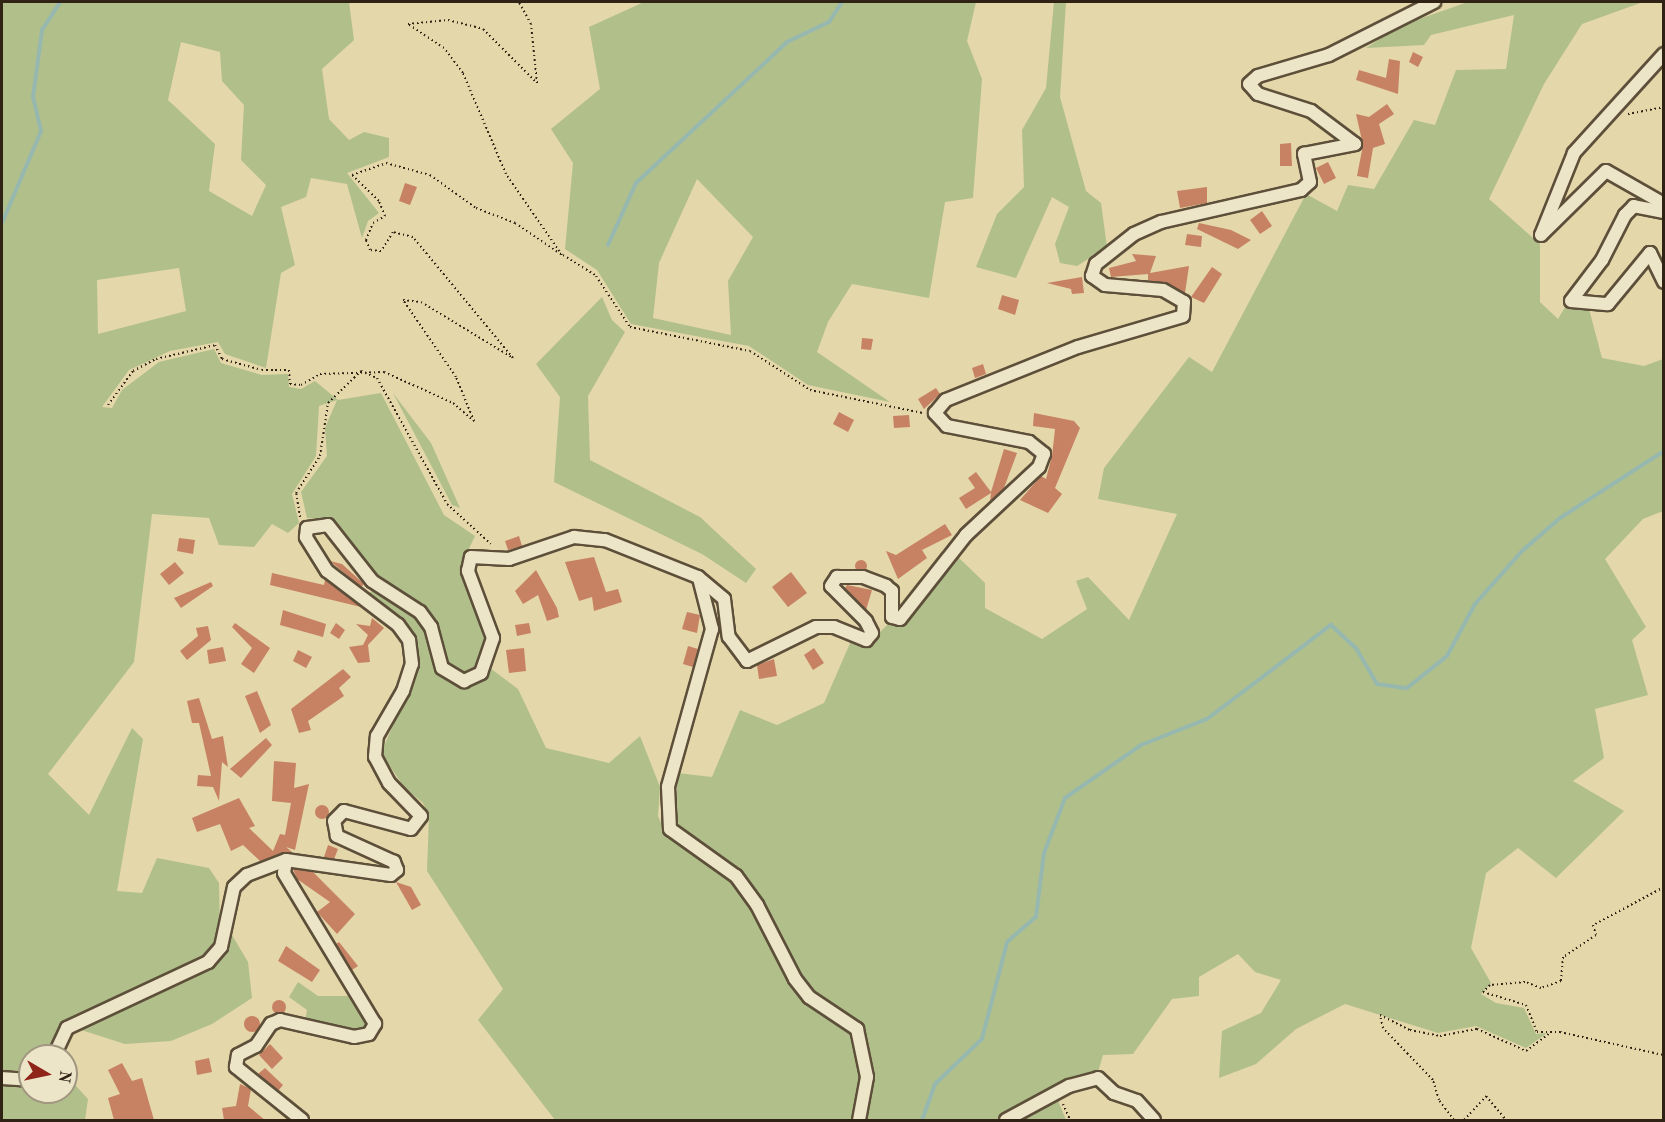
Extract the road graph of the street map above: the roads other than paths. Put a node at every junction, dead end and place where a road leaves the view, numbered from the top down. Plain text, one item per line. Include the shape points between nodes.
1 (1434, 2) edge
2 (1664, 54) edge
3 (1664, 204) edge
4 (1664, 212) edge
5 (1664, 282) edge
6 (698, 577) junction
7 (286, 860) junction
8 (60, 1044) edge
9 (2, 1078) edge
10 (18, 1079) edge
11 (302, 1120) edge
12 (859, 1120) edge
13 (1006, 1120) edge
14 (1154, 1120) edge

1 - 6 street via 1329,55 1258,76 1250,84 1258,94 1311,111 1355,144 1304,154 1310,182 1301,190 1161,222 1134,234 1096,264 1092,276 1105,285 1163,290 1184,302 1183,316 1112,335 946,400 935,413 947,426 1029,442 1044,454 1040,467 966,535 900,619 892,617 892,591 886,586 863,577 837,577 831,586 866,621 872,633 866,640 834,627 816,627 747,661 729,637 724,599
2 - 3 street via 1574,153 1542,237 1606,171
4 - 5 street via 1634,206 1625,214 1602,260 1571,301 1608,304 1650,253
6 - 7 street via 605,540 553,540 509,559 471,557 468,571 493,638 481,673 464,681 442,668 431,627 420,612 372,581 328,525 307,528 306,537 327,572 398,625 409,640 412,664 404,691 376,736 375,757 389,783 421,816 411,829 344,811 334,821 337,836 394,862 397,870 391,875
6 - 12 street via 712,629 668,787 665,811 670,829 736,876 757,905 795,979 809,997 857,1029 867,1077
7 - 8 street via 248,875 234,887 221,947 208,962 67,1028
7 - 11 street via 284,873 375,1024 369,1034 354,1037 280,1020 271,1024 256,1046 238,1055 236,1066
9 - 10 street
13 - 14 street via 1098,1078 1114,1093 1137,1101

